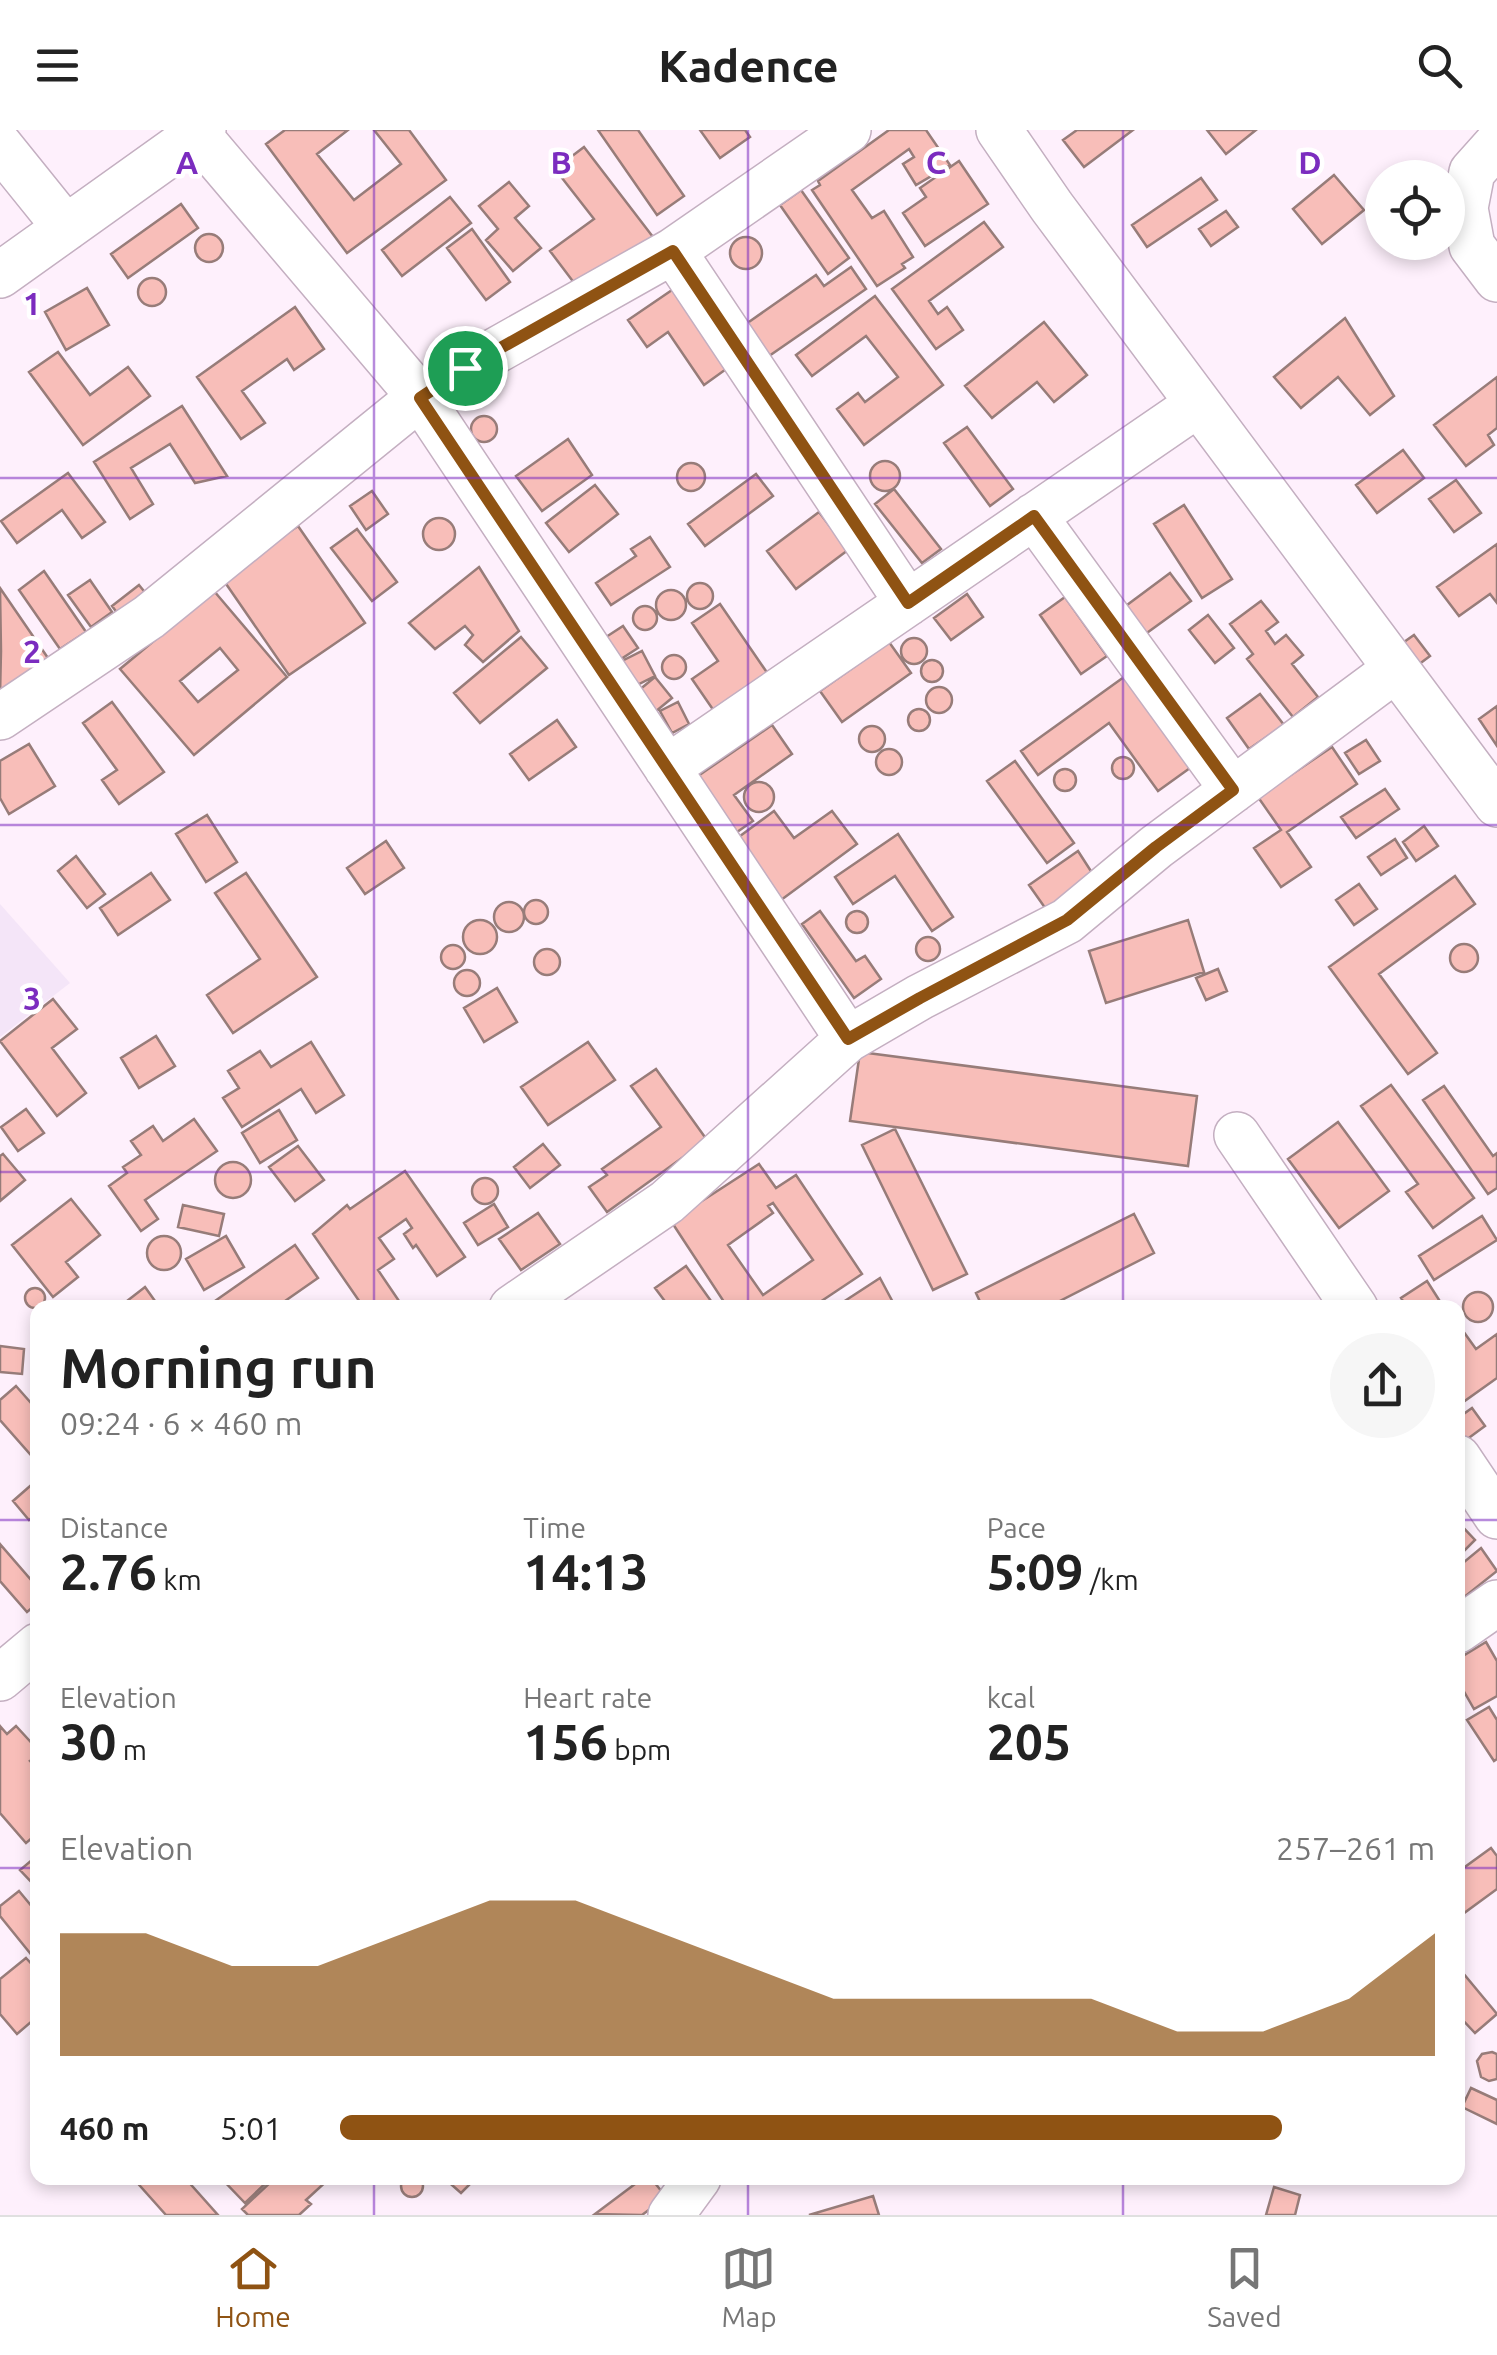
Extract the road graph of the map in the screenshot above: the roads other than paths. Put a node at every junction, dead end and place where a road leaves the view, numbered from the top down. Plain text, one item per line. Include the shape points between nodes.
1 (848, 130) edge
2 (999, 130) edge
3 (200, 132) edge
4 (1497, 144) edge
5 (0, 146) edge
6 (66, 228) junction
7 (673, 251) junction
8 (0, 275) edge
9 (1497, 280) edge
10 (420, 398) junction
11 (1198, 404) junction
12 (1034, 516) junction
13 (908, 603) junction
14 (1396, 669) junction
15 (0, 717) edge
16 (667, 768) junction
17 (1233, 790) junction
18 (1497, 804) edge
19 (848, 1039) junction
20 (1237, 1135) dead end
21 (524, 1300) edge
22 (1350, 1300) edge
23 (1465, 1468) edge
24 (1497, 1516) edge
25 (1497, 1603) edge
26 (1465, 1625) edge
27 (30, 1653) edge
28 (0, 1678) edge
29 (693, 2185) edge
30 (671, 2215) edge

1 - 7 street
2 - 11 street
3 - 6 street
3 - 10 street
4 - 9 street via 1472,172 1465,208 1472,246
5 - 6 street
6 - 8 street
7 - 10 street
7 - 13 street
10 - 15 street via 149,618
10 - 16 street
11 - 12 street
11 - 14 street
12 - 13 street
12 - 17 street
13 - 16 street
14 - 17 street
14 - 18 street
16 - 19 street
17 - 19 street via 1067,920
19 - 21 street via 667,1202
20 - 22 street
23 - 24 street
25 - 26 street
27 - 28 street
29 - 30 street

